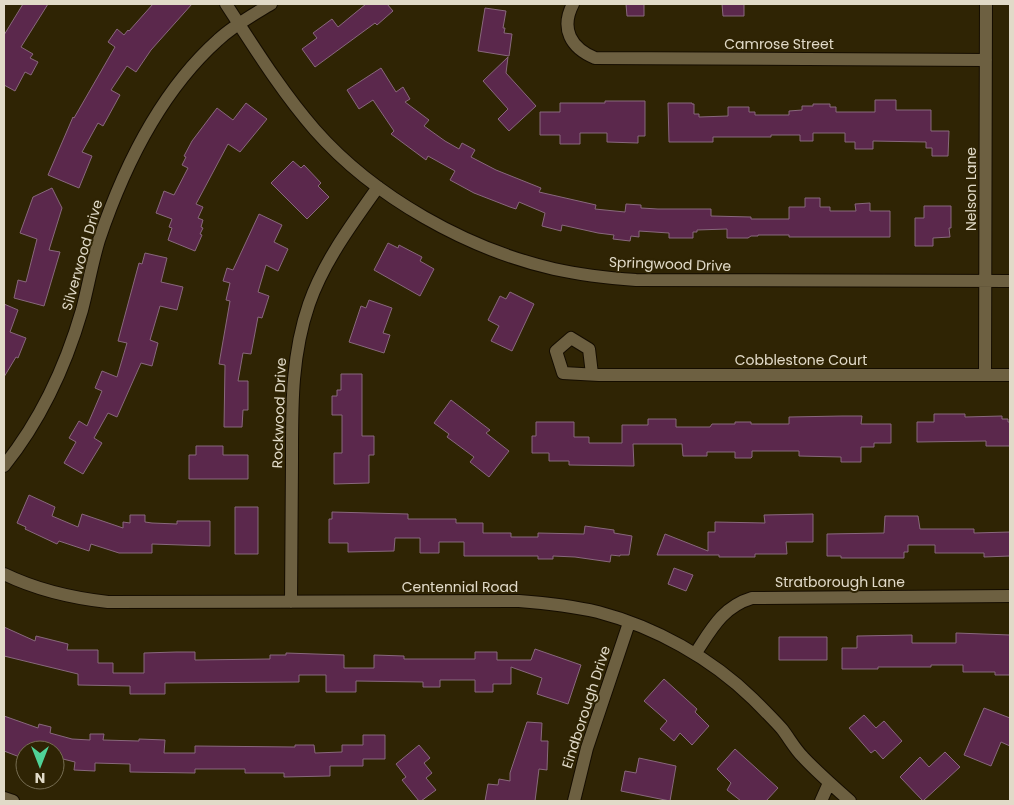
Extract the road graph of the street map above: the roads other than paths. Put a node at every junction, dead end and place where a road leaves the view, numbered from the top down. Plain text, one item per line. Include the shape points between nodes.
1 (226, 4) edge
2 (271, 4) edge
3 (573, 4) edge
4 (986, 4) edge
5 (238, 24) junction
6 (986, 60) junction
7 (378, 187) junction
8 (986, 281) junction
9 (1010, 281) edge
10 (592, 374) dead end
11 (985, 375) junction
12 (1010, 375) edge
13 (4, 466) edge
14 (4, 574) edge
15 (1010, 596) edge
16 (291, 602) junction
17 (630, 622) junction
18 (695, 654) junction
19 (829, 783) junction
20 (4, 798) edge
21 (12, 801) edge
22 (574, 801) edge
23 (821, 801) edge
24 (850, 801) edge

1 - 5 street, Springwood Drive
2 - 5 street, Silverwood Drive
3 - 6 street, Camrose Street via 568,13 570,36 584,54 595,58
4 - 6 street, Nelson Lane
5 - 7 street, Springwood Drive via 284,93 316,131
5 - 13 street, Silverwood Drive via 200,57 169,97 133,156 98,242 82,311 68,350 31,426
6 - 8 street, Nelson Lane
7 - 8 street, Springwood Drive via 428,219 488,248 553,269 591,276 636,280
7 - 16 street, Rockwood Drive via 324,269 309,302 296,352 292,388
8 - 9 street, Springwood Drive
8 - 11 street, Nelson Lane
10 - 11 street, Cobblestone Court
11 - 12 street, Cobblestone Court
14 - 16 street, Centennial Road via 45,590 108,602
15 - 18 street, Stratborough Lane via 752,598 729,609
16 - 17 street, Centennial Road via 519,601 556,604
17 - 18 street, Centennial Road
17 - 22 street, Eindborough Drive via 587,748
18 - 19 street, Centennial Road via 753,698 801,756
19 - 23 street
19 - 24 street, Centennial Road
20 - 21 street

